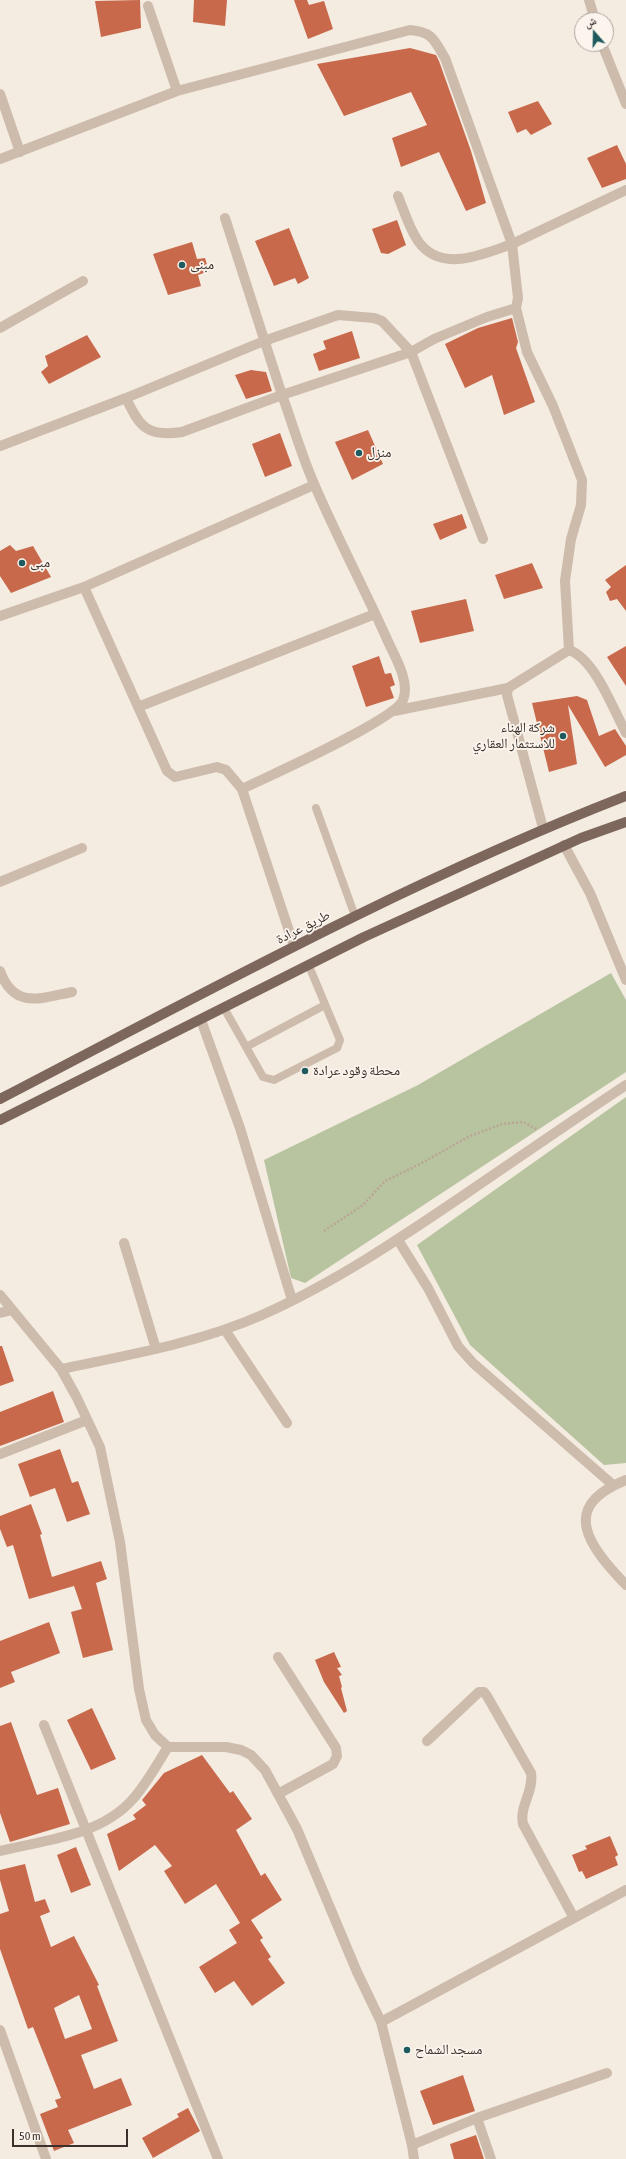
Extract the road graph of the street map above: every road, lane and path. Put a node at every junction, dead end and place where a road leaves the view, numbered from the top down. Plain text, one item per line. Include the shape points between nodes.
1 (589, 0) edge
2 (148, 6) dead end
3 (593, 12) edge
4 (605, 52) edge
5 (177, 92) junction
6 (0, 94) edge
7 (625, 98) edge
8 (20, 152) junction
9 (0, 159) edge
10 (626, 190) edge
11 (398, 196) dead end
12 (225, 218) dead end
13 (512, 244) junction
14 (84, 281) dead end
15 (516, 308) junction
16 (0, 328) edge
17 (264, 341) junction
18 (411, 352) junction
19 (282, 394) junction
20 (126, 398) junction
21 (0, 446) edge
22 (314, 484) junction
23 (483, 539) dead end
24 (84, 587) junction
25 (375, 614) junction
26 (0, 616) edge
27 (569, 650) junction
28 (508, 688) junction
29 (138, 707) junction
30 (394, 711) junction
31 (626, 733) edge
32 (242, 789) junction
33 (626, 796) edge
34 (316, 808) dead end
35 (626, 822) edge
36 (542, 828) junction
37 (564, 845) junction
38 (82, 848) dead end
39 (0, 882) edge
40 (355, 916) junction
41 (294, 946) junction
42 (309, 966) junction
43 (0, 972) edge
44 (626, 980) edge
45 (72, 992) dead end
46 (325, 1005) junction
47 (224, 1008) junction
48 (201, 1020) junction
49 (246, 1047) junction
50 (626, 1085) edge
51 (0, 1099) edge
52 (0, 1120) edge
53 (550, 1136) junction
54 (324, 1231) dead end
55 (398, 1240) junction
56 (124, 1243) dead end
57 (0, 1295) edge
58 (292, 1300) junction
59 (12, 1310) junction
60 (0, 1313) edge
61 (225, 1330) junction
62 (156, 1349) junction
63 (61, 1368) junction
64 (87, 1420) junction
65 (287, 1423) dead end
66 (0, 1454) edge
67 (626, 1480) edge
68 (613, 1485) junction
69 (626, 1585) edge
70 (278, 1657) dead end
71 (44, 1725) dead end
72 (427, 1741) dead end
73 (168, 1747) junction
74 (278, 1794) junction
75 (86, 1830) junction
76 (0, 1851) edge
77 (626, 1890) edge
78 (574, 1918) junction
79 (381, 2022) junction
80 (0, 2030) edge
81 (608, 2073) dead end
82 (477, 2118) junction
83 (412, 2145) junction
84 (46, 2159) edge
85 (218, 2159) edge
86 (414, 2159) edge
87 (491, 2159) edge

1 - 3 street
2 - 5 street
4 - 7 street
5 - 8 street
5 - 13 street via 410,30 423,31 433,37 445,58
6 - 8 street
8 - 9 street
10 - 13 street
11 - 13 street via 417,240 431,253 462,260
12 - 17 street
13 - 15 street via 518,298
14 - 16 street
15 - 18 street via 434,339
15 - 27 street via 527,352 554,406 582,480 581,505 571,539 565,580
17 - 18 street via 338,315 353,315 382,321
17 - 19 street
17 - 20 street
18 - 19 street
18 - 23 street
19 - 20 street via 182,432 164,434 154,433 148,429 133,414
19 - 22 street
20 - 21 street
22 - 24 street
22 - 25 street
24 - 26 street
24 - 29 street
25 - 29 street
25 - 30 street via 402,674 406,689 403,701
27 - 28 street
27 - 31 street via 577,653 591,667
28 - 30 street
28 - 36 street
29 - 32 street via 171,776 217,767 226,770
30 - 32 street via 347,738
32 - 41 street
33 - 36 main road, طريق عرادة
34 - 40 lane
35 - 37 main road
36 - 40 main road, طريق عرادة
37 - 42 main road
37 - 44 street via 590,893
38 - 39 street
40 - 41 main road, طريق عرادة
41 - 51 main road, طريق عرادة
42 - 46 lane
42 - 47 main road
43 - 45 street via 12,992 23,999
46 - 49 lane
46 - 49 lane via 340,1040 337,1048 274,1080 263,1077
47 - 48 main road
47 - 49 lane
48 - 52 main road
48 - 58 street via 240,1128
50 - 53 street
53 - 54 path via 523,1122 502,1124 470,1136 384,1181 363,1205
53 - 55 street
55 - 58 street
55 - 68 street via 428,1288 458,1346 473,1363
56 - 62 street
57 - 59 street
58 - 61 street
59 - 60 street
59 - 63 street
61 - 62 street
61 - 65 street
62 - 63 street
63 - 64 street
64 - 66 street
64 - 73 street via 100,1447 120,1542 140,1695 146,1720 155,1735
67 - 68 street
68 - 69 street via 589,1504 585,1517 594,1545
70 - 74 street via 336,1748 337,1756 333,1764
71 - 75 street
72 - 78 street via 477,1693 484,1692 531,1773 532,1782 521,1817 523,1824
73 - 74 street via 226,1747 241,1750 251,1755 265,1770
73 - 75 street via 133,1800 118,1813
74 - 79 street via 297,1829 357,1972
75 - 76 street
75 - 85 street
77 - 78 street
78 - 79 street
79 - 83 street
80 - 84 street
81 - 82 street
82 - 83 street
82 - 87 street
83 - 86 street

